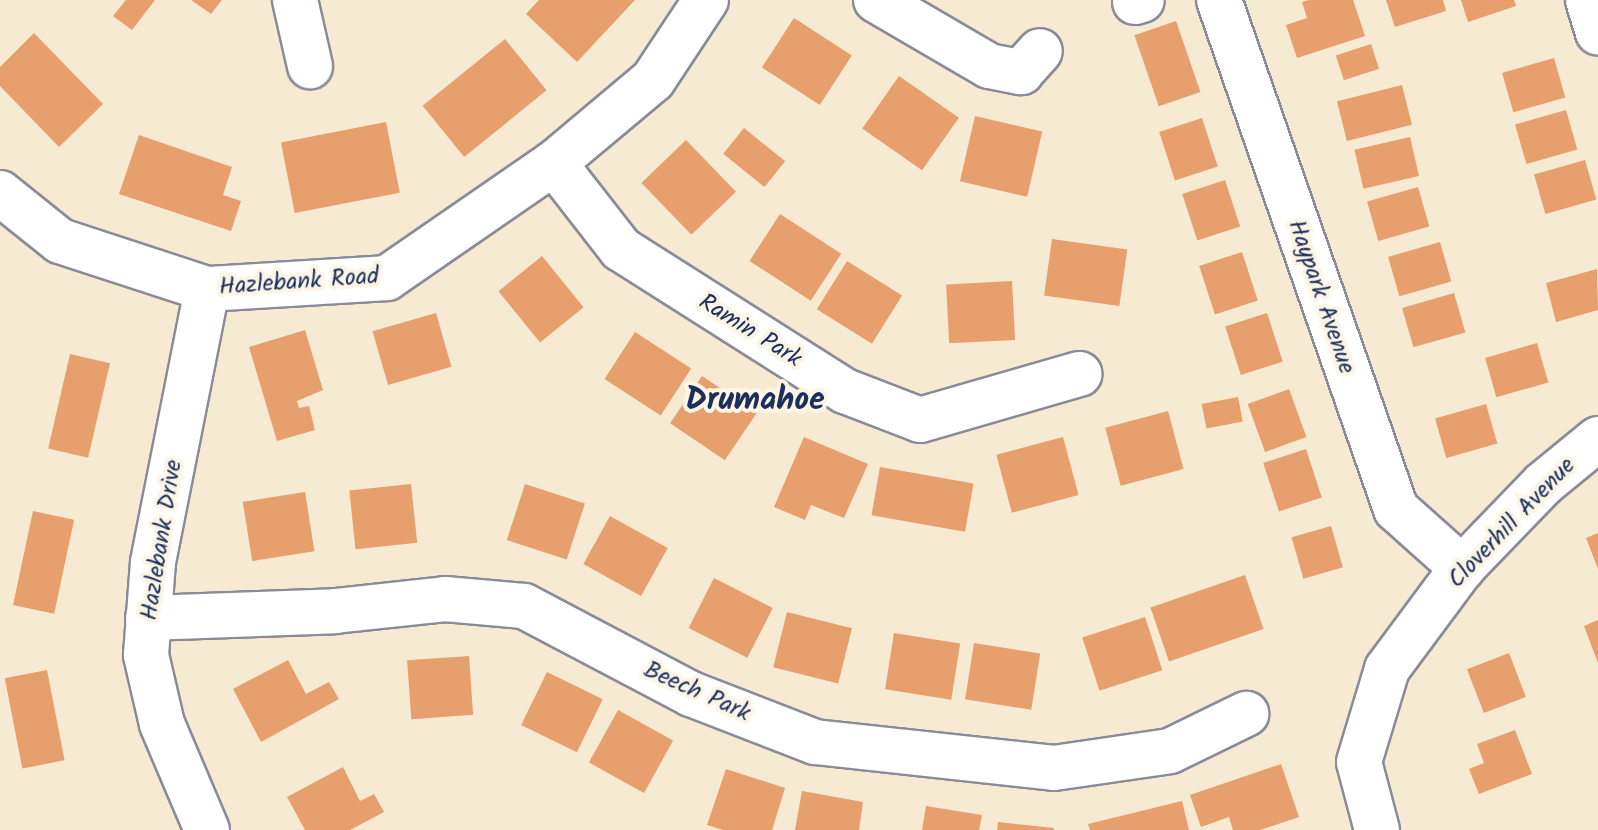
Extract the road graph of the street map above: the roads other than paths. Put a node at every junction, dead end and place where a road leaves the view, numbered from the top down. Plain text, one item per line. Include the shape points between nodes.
1 (295, 0) edge
2 (706, 0) edge
3 (876, 0) edge
4 (1219, 0) edge
5 (1588, 0) edge
6 (1598, 32) edge
7 (1040, 51) dead end
8 (310, 66) dead end
9 (554, 163) junction
10 (0, 193) edge
11 (207, 289) junction
12 (1079, 374) dead end
13 (1598, 439) edge
14 (1462, 568) junction
15 (148, 618) junction
16 (1246, 714) dead end
17 (207, 830) edge
18 (1377, 830) edge

1 - 8 street
2 - 9 street, Hazlebank Road via 653,80
3 - 7 street via 989,66 1021,72
4 - 14 street, Haypark Avenue via 1396,509
5 - 6 street
9 - 11 street, Hazlebank Road via 387,278
9 - 12 street, Ramin Park via 621,249 845,391 920,420
10 - 11 street, Hazlebank Road via 60,241
11 - 15 street, Hazlebank Drive via 153,562
13 - 14 street, Cloverhill Avenue via 1543,484
14 - 18 street, Cloverhill Avenue via 1387,669 1359,762
15 - 16 street, Beech Park via 335,611 445,599 524,606 691,694 815,742 1054,768 1170,751
15 - 17 street, Hazlebank Drive via 146,655 162,724

